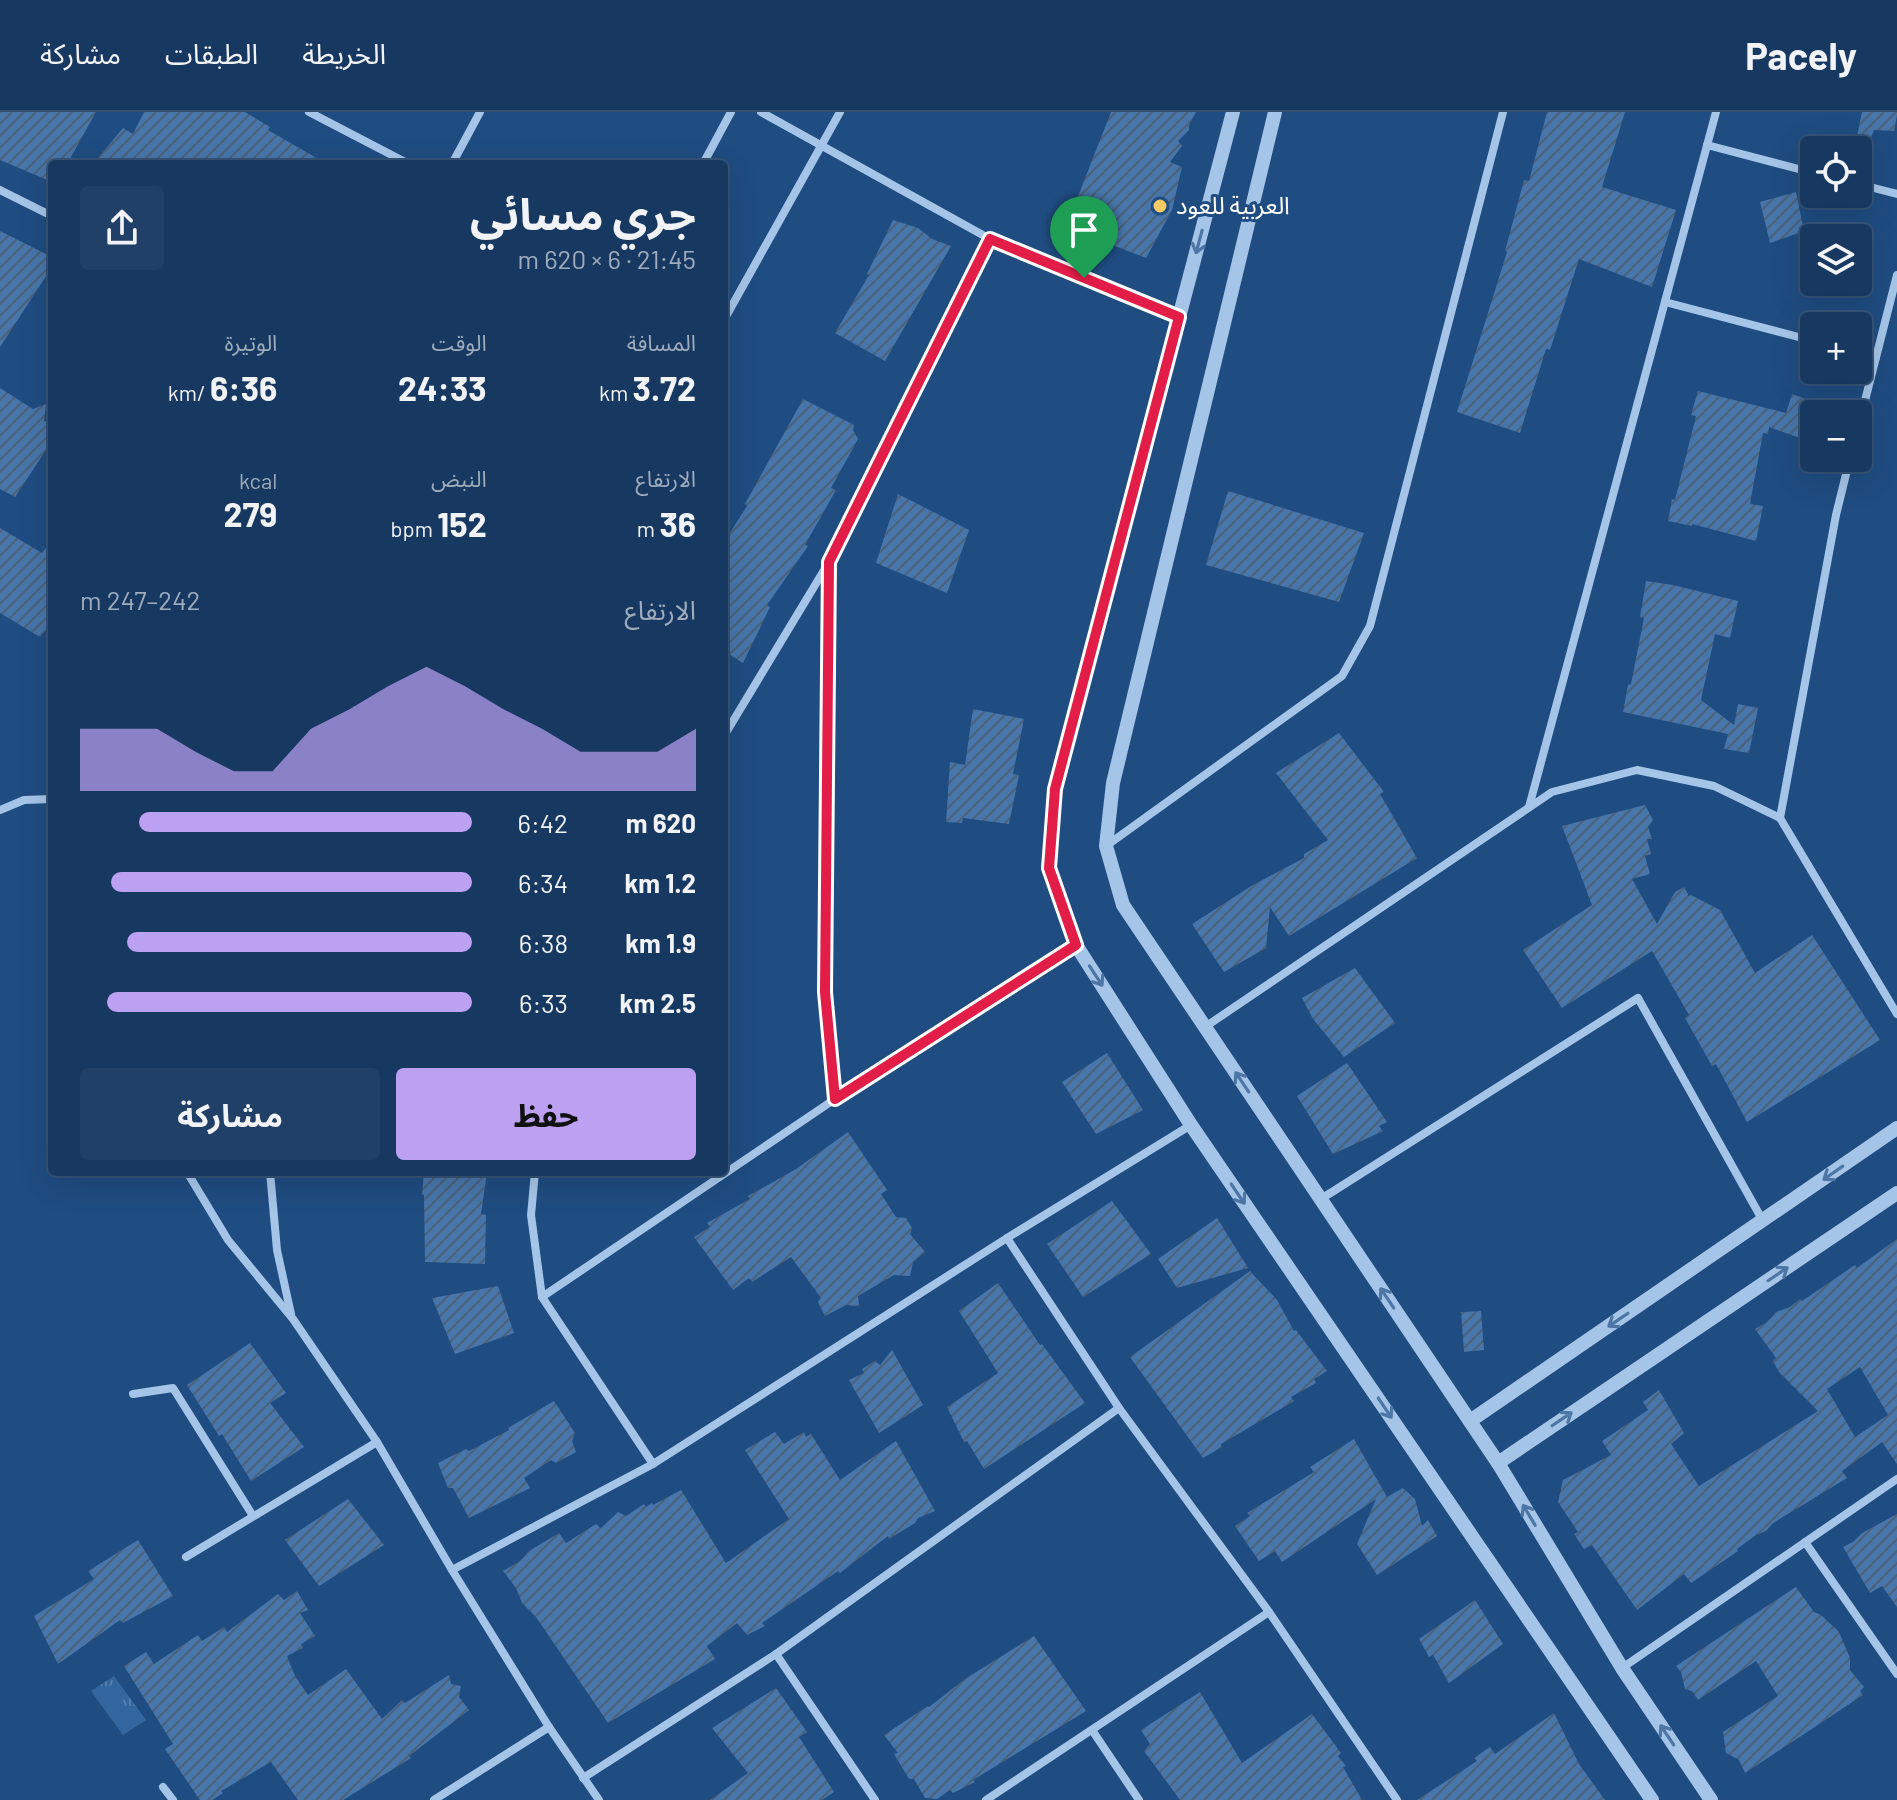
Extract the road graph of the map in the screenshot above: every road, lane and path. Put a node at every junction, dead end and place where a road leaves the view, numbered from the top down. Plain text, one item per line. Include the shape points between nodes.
1 (309, 112) edge
2 (480, 112) edge
3 (731, 112) edge
4 (761, 112) edge
5 (840, 112) edge
6 (1233, 112) edge
7 (1275, 112) edge
8 (1503, 112) edge
9 (1716, 112) edge
10 (820, 145) junction
11 (1707, 145) junction
12 (401, 160) edge
13 (454, 160) edge
14 (705, 160) edge
15 (1800, 169) edge
16 (1872, 188) edge
17 (0, 190) edge
18 (1897, 194) edge
19 (48, 214) edge
20 (990, 239) junction
21 (1897, 275) edge
22 (1665, 302) junction
23 (728, 313) edge
24 (1179, 317) junction
25 (1800, 337) edge
26 (1872, 357) edge
27 (1876, 358) junction
28 (1865, 400) edge
29 (1847, 472) edge
30 (829, 562) junction
31 (728, 729) edge
32 (48, 799) edge
33 (1529, 807) junction
34 (0, 810) edge
35 (1780, 818) junction
36 (1106, 846) junction
37 (1076, 945) junction
38 (1897, 1014) edge
39 (1205, 1027) junction
40 (835, 1099) junction
41 (1191, 1125) junction
42 (1897, 1128) edge
43 (728, 1171) edge
44 (189, 1176) edge
45 (270, 1176) edge
46 (535, 1176) edge
47 (721, 1176) edge
48 (1897, 1193) edge
49 (1321, 1199) junction
50 (1763, 1221) junction
51 (1007, 1238) junction
52 (542, 1297) junction
53 (293, 1319) junction
54 (133, 1394) dead end
55 (1119, 1408) junction
56 (1470, 1421) junction
57 (377, 1442) junction
58 (1498, 1463) junction
59 (653, 1464) junction
60 (1897, 1479) edge
61 (253, 1516) junction
62 (1805, 1542) junction
63 (186, 1557) dead end
64 (452, 1570) junction
65 (1269, 1612) junction
66 (776, 1654) junction
67 (1622, 1668) junction
68 (1897, 1674) edge
69 (549, 1727) junction
70 (1092, 1730) junction
71 (583, 1778) junction
72 (163, 1787) dead end
73 (173, 1800) edge
74 (434, 1800) edge
75 (599, 1800) edge
76 (875, 1800) edge
77 (986, 1800) edge
78 (1139, 1800) edge
79 (1397, 1800) edge
80 (1652, 1800) edge
81 (1711, 1800) edge

1 - 12 street
2 - 13 street
3 - 14 street
4 - 10 street
5 - 10 street
6 -> 24 street
7 - 36 street via 1113,783
8 - 36 street via 1370,626 1342,676
9 - 11 street
10 - 20 street
10 - 23 street
11 - 15 street
11 - 22 street
16 - 18 street
17 - 19 street
20 - 24 street
20 - 30 street
21 - 27 street
22 - 25 street
22 - 33 street
24 - 37 street via 1055,789 1049,868
26 - 27 street
27 - 28 street
29 - 35 street
30 - 31 street
30 - 40 street via 825,992
32 - 34 street via 24,800
33 - 35 street via 1552,792 1637,770 1714,786
33 - 39 street
35 - 38 street
36 - 39 street via 1123,905
37 - 40 street
37 -> 41 street
49 -> 39 street
40 - 43 street
41 - 51 street
41 -> 80 street
42 -> 50 street
44 - 53 street via 228,1240
45 - 53 street via 277,1250
46 - 52 street via 531,1215
47 - 52 street
58 -> 48 street
49 - 50 street via 1638,998
56 -> 49 street
50 -> 56 street
51 - 55 street
51 - 59 street
52 - 59 street
53 - 57 street
54 - 61 street via 173,1388
55 - 65 street
55 - 66 street
56 - 58 street
57 - 61 street
57 - 64 street
67 -> 58 street
59 - 64 street
60 - 62 street
61 - 63 street
62 - 67 street
62 - 68 street
64 - 69 street
65 - 70 street
65 - 79 street
66 - 71 street
66 - 76 street
81 -> 67 street
69 - 71 street
69 - 74 street
70 - 77 street
70 - 78 street
71 - 75 street
72 - 73 street

